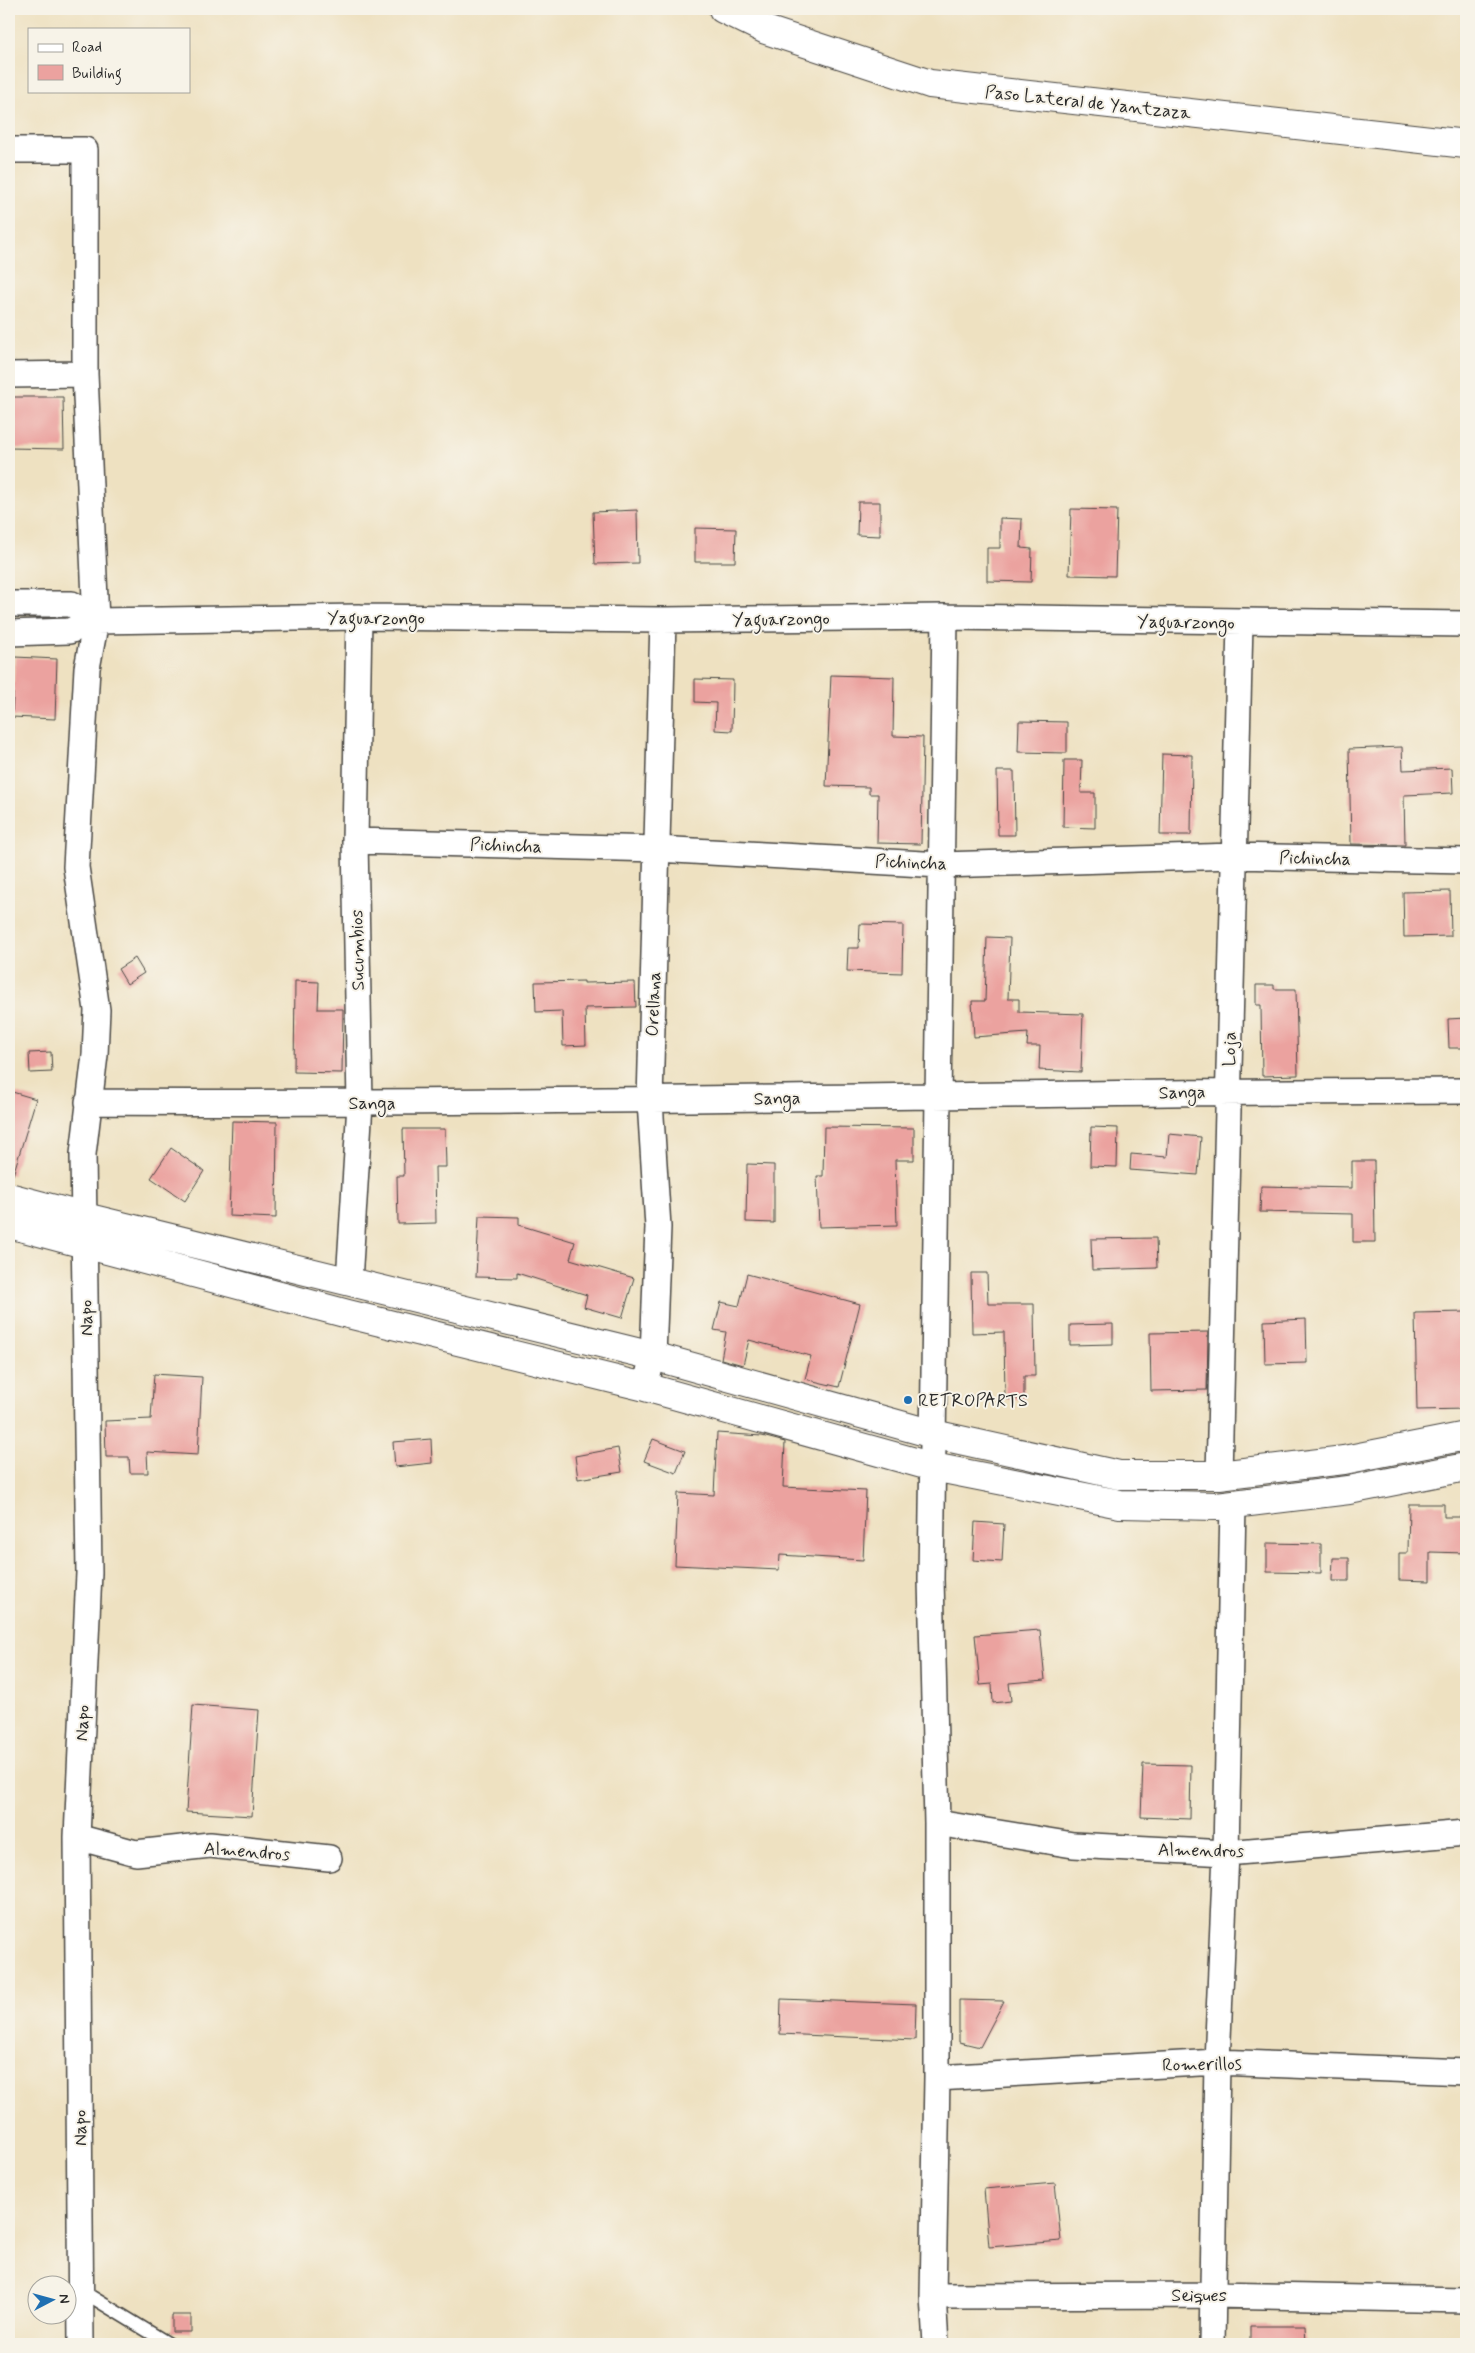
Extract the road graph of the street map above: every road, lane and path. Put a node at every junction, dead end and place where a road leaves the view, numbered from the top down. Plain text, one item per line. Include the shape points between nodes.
1 (723, 9) edge
2 (1466, 144) edge
3 (9, 150) edge
4 (85, 374) junction
5 (9, 375) edge
6 (9, 604) edge
7 (945, 617) junction
8 (359, 618) junction
9 (663, 620) junction
10 (96, 621) junction
11 (1240, 623) junction
12 (1466, 624) edge
13 (9, 633) edge
14 (355, 841) junction
15 (657, 849) junction
16 (1234, 856) junction
17 (1466, 861) edge
18 (941, 865) junction
19 (1466, 1091) edge
20 (1228, 1092) junction
21 (938, 1095) junction
22 (650, 1101) junction
23 (88, 1102) junction
24 (360, 1104) junction
25 (9, 1196) edge
26 (9, 1224) edge
27 (85, 1231) junction
28 (349, 1282) junction
29 (652, 1356) junction
30 (645, 1388) junction
31 (933, 1434) junction
32 (1466, 1436) edge
33 (933, 1467) junction
34 (1466, 1467) edge
35 (1219, 1475) junction
36 (1233, 1504) junction
37 (936, 1823) junction
38 (1466, 1834) edge
39 (77, 1837) junction
40 (1226, 1853) junction
41 (329, 1858) dead end
42 (1217, 2062) junction
43 (1466, 2072) edge
44 (938, 2078) junction
45 (82, 2291) junction
46 (1213, 2295) junction
47 (933, 2296) junction
48 (1466, 2300) edge
49 (80, 2344) edge
50 (169, 2344) edge
51 (936, 2344) edge
52 (1212, 2344) edge

1 - 2 main road, Paso Lateral de Yantzaza via 766,30 930,84
3 - 4 street, Napo via 86,150
4 - 5 street
4 - 10 street, Napo
6 - 10 street via 72,604
7 - 9 street, Yaguarzongo
7 - 11 street, Yaguarzongo
7 - 18 street
8 - 9 street, Yaguarzongo
8 - 10 street, Yaguarzongo
8 - 14 street, Sucumbios
9 - 15 street, Orellana
10 - 13 street, Yaguarzongo via 69,632
10 - 23 street, Napo via 87,668 76,867 97,1010
11 - 12 street, Yaguarzongo
11 - 16 street, Loja
14 - 15 street, Pichincha
14 - 24 street, Sucumbios
15 - 18 street, Pichincha
15 - 22 street, Orellana
16 - 17 street, Pichincha
16 - 18 street, Pichincha
16 - 20 street, Loja
18 - 21 street
19 - 20 street, Sanga
20 - 21 street, Sanga
20 - 35 street, Loja
21 - 22 street, Sanga
21 - 31 street
22 - 24 street, Sanga
22 - 29 street, Orellana via 658,1227
23 - 24 street, Sanga
23 - 27 street, Napo via 83,1154
24 - 28 street, Sucumbios
25 - 27 main road
26 - 27 main road
27 - 28 main road
27 - 30 main road via 348,1314
27 - 39 street, Napo via 88,1573
28 - 29 main road
29 - 30 street, Orellana
29 - 31 main road
30 - 33 main road
31 - 33 street
31 - 35 main road via 1119,1475
32 - 35 main road via 1344,1460
33 - 36 main road via 1120,1504
33 - 37 street via 931,1580
34 - 36 main road via 1349,1490
36 - 40 street
37 - 40 street, Almendros via 1073,1845
37 - 44 street
38 - 40 street, Almendros
39 - 41 street, Almendros via 136,1853 210,1845
39 - 45 street, Napo
40 - 42 street
42 - 43 street, Romerillos
42 - 44 street, Romerillos
42 - 46 street
44 - 47 street
45 - 49 street, Napo
45 - 50 lane
46 - 47 street, Seiques
46 - 48 street, Seiques
46 - 52 street
47 - 51 street

